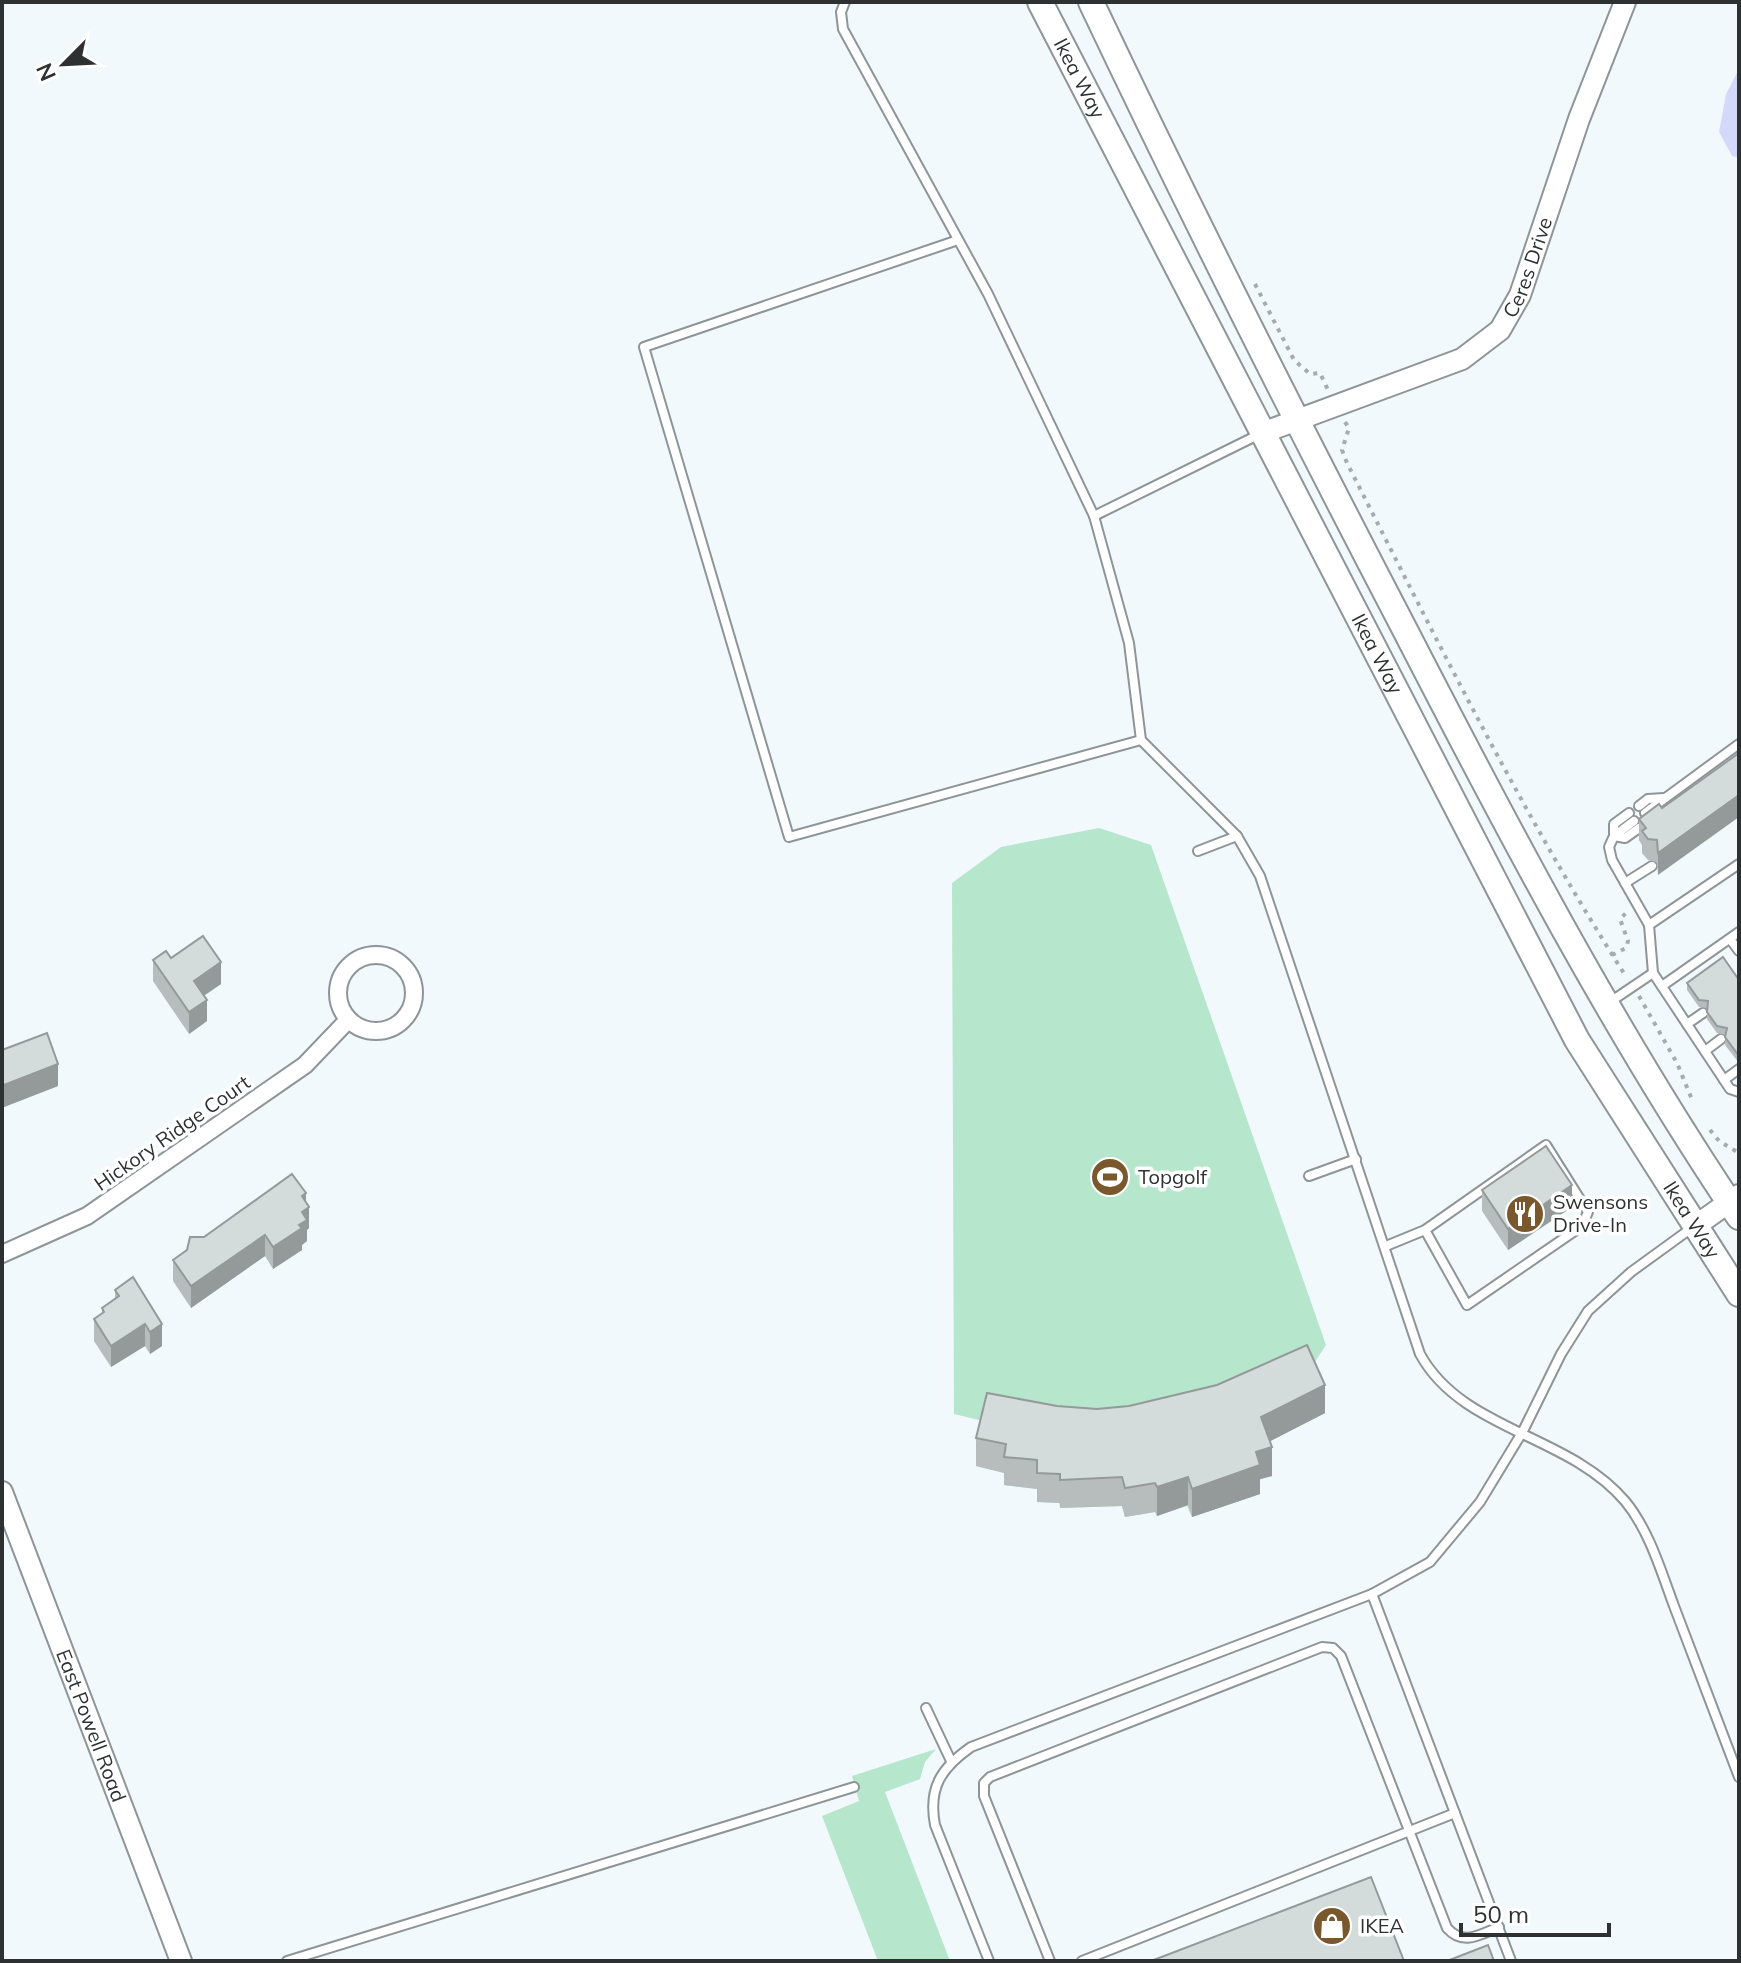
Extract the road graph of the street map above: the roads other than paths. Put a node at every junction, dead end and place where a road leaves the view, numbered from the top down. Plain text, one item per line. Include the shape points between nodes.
1 (845, 2) edge
2 (1040, 2) edge
3 (1091, 2) edge
4 (1625, 2) edge
5 (958, 240) junction
6 (1296, 419) junction
7 (1262, 433) junction
8 (1094, 516) junction
9 (1141, 740) junction
10 (1739, 744) edge
11 (1644, 813) edge
12 (1237, 836) junction
13 (1614, 836) junction
14 (1198, 851) dead end
15 (1739, 864) edge
16 (1652, 866) dead end
17 (1625, 883) junction
18 (1649, 925) junction
19 (1739, 932) edge
20 (1730, 939) junction
21 (1739, 951) edge
22 (1653, 973) junction
23 (1662, 986) junction
24 (1606, 1005) junction
25 (1703, 1013) dead end
26 (348, 1020) junction
27 (1687, 1024) junction
28 (1721, 1039) dead end
29 (1705, 1051) junction
30 (1739, 1069) edge
31 (1724, 1080) junction
32 (1739, 1092) edge
33 (1356, 1159) junction
34 (1309, 1176) dead end
35 (1736, 1205) edge
36 (1694, 1227) junction
37 (1425, 1230) junction
38 (1386, 1246) junction
39 (2, 1254) edge
40 (1739, 1294) edge
41 (1523, 1431) junction
42 (2, 1492) edge
43 (1372, 1594) junction
44 (926, 1708) dead end
45 (951, 1761) junction
46 (1739, 1777) edge
47 (854, 1787) dead end
48 (1455, 1813) junction
49 (1410, 1832) junction
50 (1499, 1927) junction
51 (181, 1961) edge
52 (287, 1961) edge
53 (989, 1961) edge
54 (1050, 1961) edge
55 (1082, 1961) edge
56 (1511, 1961) edge

1 - 5 lane via 843,29
2 - 7 main road, Ikea Way
3 - 6 main road, Ikea Way
4 - 6 street, Ceres Drive via 1520,295 1500,330 1462,359
5 - 8 lane
5 - 9 lane via 644,347 789,837
6 - 7 street, Ceres Drive
6 - 24 main road, Ikea Way
7 - 8 lane
7 - 36 main road, Ikea Way via 1577,1040
8 - 9 lane via 1129,643
9 - 12 lane
10 - 11 lane
12 - 14 lane
12 - 33 lane via 1260,876
13 - 13 lane via 1625,838 1634,821 1614,824
13 - 17 lane via 1609,847
15 - 18 lane
16 - 17 lane
17 - 18 lane
18 - 22 lane
19 - 20 lane
20 - 21 lane
20 - 23 lane
22 - 23 lane
22 - 24 lane
23 - 27 lane
24 - 35 main road, Ikea Way
25 - 27 lane
26 - 26 street via 340,1008 338,986 353,962 385,956 404,967 415,994 403,1021 383,1031 367,1031
26 - 39 street, Hickory Ridge Court via 305,1065 87,1216
27 - 29 lane
28 - 29 lane
29 - 31 lane
30 - 31 lane
31 - 32 lane
33 - 34 lane
33 - 38 lane
35 - 36 street
36 - 40 main road, Ikea Way
36 - 41 lane via 1588,1311
37 - 37 lane via 1467,1305 1582,1226 1588,1212 1546,1145
37 - 38 lane
38 - 41 lane via 1431,1375 1464,1405
41 - 43 lane via 1480,1502 1438,1553 1404,1579
41 - 46 lane via 1591,1470 1626,1501 1650,1542
42 - 51 street, East Powell Road
43 - 45 lane via 971,1747
43 - 48 lane
44 - 45 lane
45 - 53 lane via 937,1779 933,1814
47 - 52 lane
48 - 49 lane
48 - 50 lane
49 - 50 lane via 1447,1928 1468,1939
49 - 54 lane via 1341,1656 1322,1647 984,1783 984,1796
49 - 55 lane
50 - 56 lane

